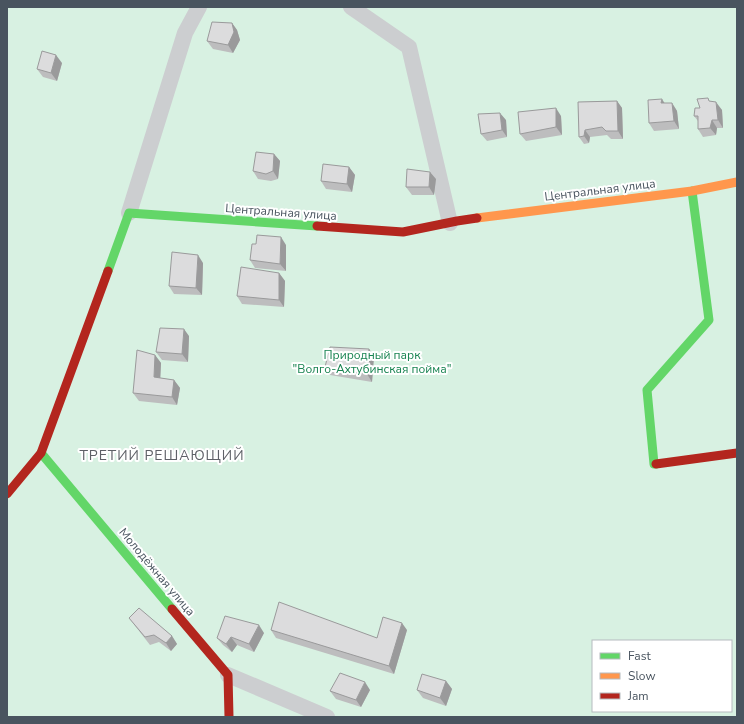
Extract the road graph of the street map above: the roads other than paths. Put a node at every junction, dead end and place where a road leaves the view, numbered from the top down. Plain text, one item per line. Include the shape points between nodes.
1 (199, 7) edge
2 (351, 7) edge
3 (737, 182) edge
4 (692, 191) junction
5 (129, 213) junction
6 (450, 223) junction
7 (41, 453) junction
8 (737, 453) edge
9 (7, 494) edge
10 (228, 675) junction
11 (229, 717) edge
12 (327, 717) edge

1 - 5 street via 185,33
2 - 6 street via 409,47
3 - 4 street, Центральная улица
4 - 6 street, Центральная улица
4 - 8 street via 709,320 647,390 654,464
5 - 6 street, Центральная улица via 403,232
5 - 7 street
7 - 9 street
7 - 10 street, Молодёжная улица
10 - 11 street
10 - 12 street

